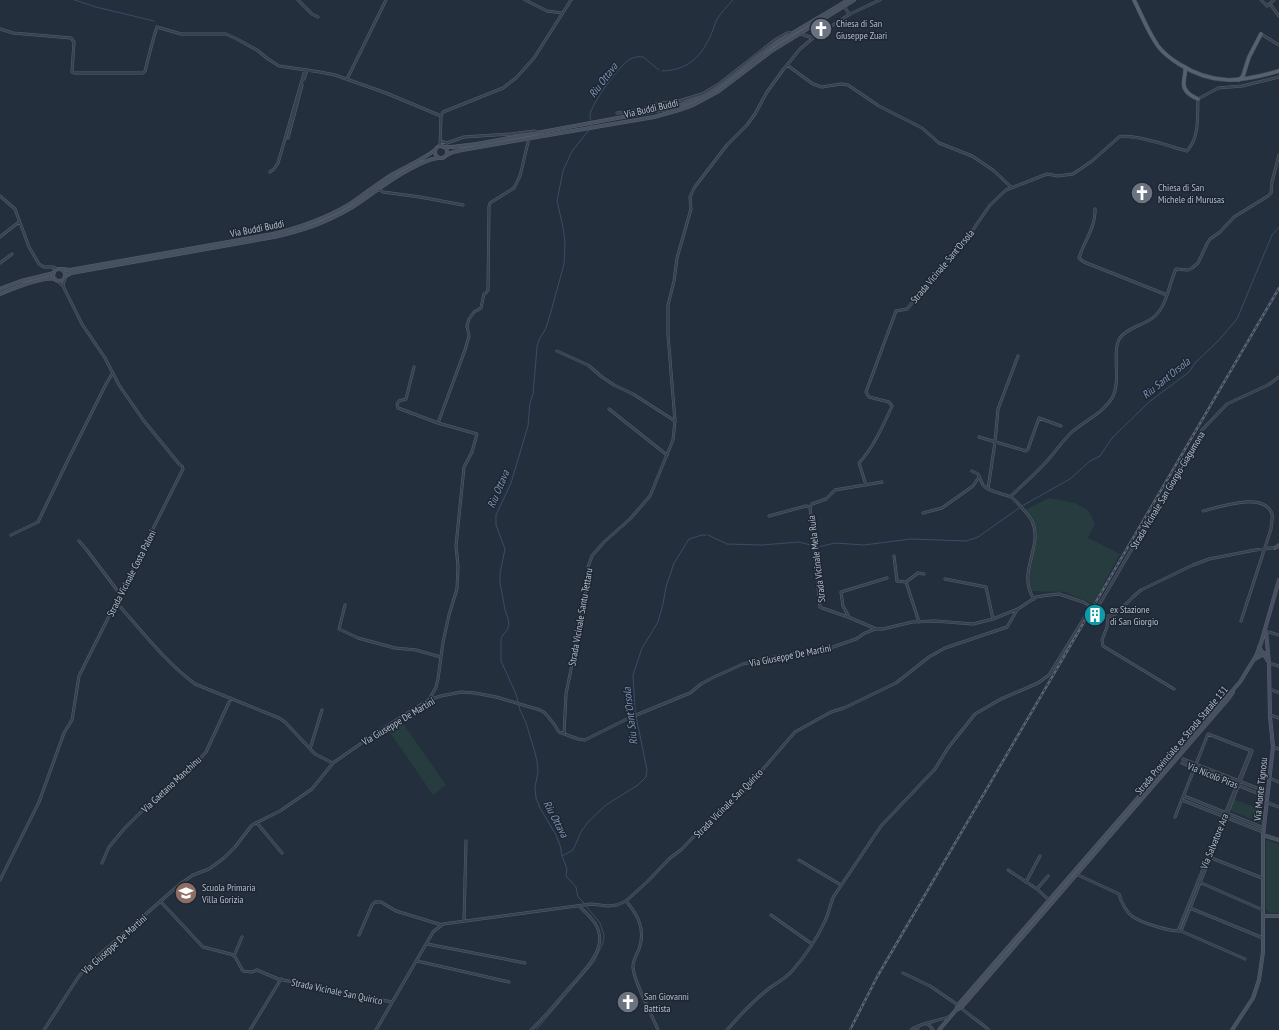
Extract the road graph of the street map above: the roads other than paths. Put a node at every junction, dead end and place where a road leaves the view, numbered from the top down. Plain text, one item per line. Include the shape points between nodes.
1 (298, 0) edge
2 (386, 0) edge
3 (525, 0) edge
4 (571, 0) edge
5 (838, 0) edge
6 (848, 0) edge
7 (854, 0) edge
8 (880, 0) edge
9 (1134, 0) edge
10 (1261, 0) edge
11 (1274, 0) edge
12 (1270, 4) junction
13 (843, 5) junction
14 (562, 13) junction
15 (850, 14) junction
16 (1279, 16) edge
17 (318, 17) dead end
18 (0, 29) edge
19 (791, 33) junction
20 (799, 33) junction
21 (1261, 34) joint
22 (813, 38) junction
23 (1279, 45) edge
24 (787, 65) junction
25 (1185, 67) junction
26 (306, 70) junction
27 (1245, 71) junction
28 (1279, 71) edge
29 (1193, 72) junction
30 (1279, 77) edge
31 (1185, 78) junction
32 (1253, 78) junction
33 (347, 79) junction
34 (1239, 80) junction
35 (1198, 99) junction
36 (682, 100) junction
37 (675, 107) junction
38 (617, 113) dead end
39 (440, 116) junction
40 (539, 132) junction
41 (500, 135) junction
42 (288, 138) dead end
43 (529, 138) junction
44 (497, 140) junction
45 (440, 141) junction
46 (442, 146) junction
47 (435, 150) junction
48 (447, 155) junction
49 (1279, 155) edge
50 (438, 158) junction
51 (270, 172) dead end
52 (1011, 187) junction
53 (378, 189) junction
54 (0, 196) edge
55 (463, 206) dead end
56 (1095, 209) dead end
57 (19, 222) junction
58 (0, 237) edge
59 (12, 254) dead end
60 (0, 263) edge
61 (60, 269) junction
62 (54, 272) junction
63 (65, 277) junction
64 (56, 280) junction
65 (63, 286) junction
66 (0, 289) edge
67 (0, 294) edge
68 (1167, 295) junction
69 (557, 351) dead end
70 (1018, 356) dead end
71 (414, 367) dead end
72 (112, 374) junction
73 (1279, 377) edge
74 (609, 409) dead end
75 (675, 421) junction
76 (438, 423) junction
77 (1061, 426) dead end
78 (979, 437) dead end
79 (995, 442) junction
80 (668, 455) junction
81 (972, 471) dead end
82 (979, 476) junction
83 (882, 482) dead end
84 (866, 485) junction
85 (988, 489) junction
86 (1011, 497) junction
87 (810, 507) junction
88 (1203, 511) dead end
89 (923, 513) dead end
90 (769, 516) dead end
91 (11, 535) dead end
92 (79, 541) dead end
93 (1278, 547) edge
94 (1264, 549) junction
95 (894, 556) dead end
96 (924, 574) dead end
97 (887, 578) dead end
98 (945, 579) dead end
99 (1279, 580) edge
100 (906, 582) junction
101 (120, 594) junction
102 (1034, 599) junction
103 (116, 602) junction
104 (345, 605) dead end
105 (1091, 607) junction
106 (1018, 609) junction
107 (1096, 610) junction
108 (1108, 616) junction
109 (850, 618) junction
110 (993, 619) junction
111 (1241, 621) dead end
112 (919, 622) junction
113 (875, 629) junction
114 (1266, 631) junction
115 (1279, 636) edge
116 (1259, 647) junction
117 (1268, 649) junction
118 (1264, 654) junction
119 (442, 657) junction
120 (1255, 658) junction
121 (1269, 663) junction
122 (1279, 666) edge
123 (1174, 688) dead end
124 (1235, 688) junction
125 (1270, 689) junction
126 (1279, 692) edge
127 (231, 698) junction
128 (428, 700) junction
129 (322, 710) dead end
130 (1270, 715) junction
131 (1279, 718) edge
132 (564, 734) junction
133 (1273, 747) junction
134 (310, 749) junction
135 (1279, 749) edge
136 (1184, 759) dead end
137 (1182, 763) dead end
138 (333, 764) junction
139 (1196, 764) junction
140 (1195, 768) junction
141 (1269, 778) junction
142 (1240, 781) junction
143 (1279, 782) edge
144 (1238, 785) junction
145 (1268, 792) junction
146 (1184, 796) junction
147 (1267, 797) junction
148 (1182, 800) junction
149 (1266, 802) junction
150 (1279, 807) edge
151 (1226, 813) junction
152 (1175, 817) dead end
153 (1225, 817) junction
154 (257, 823) junction
155 (1263, 832) junction
156 (1279, 840) edge
157 (466, 841) dead end
158 (282, 853) dead end
159 (1040, 856) dead end
160 (1209, 857) junction
161 (799, 860) dead end
162 (102, 863) dead end
163 (1008, 870) dead end
164 (1076, 874) junction
165 (1048, 876) dead end
166 (1262, 878) junction
167 (0, 880) edge
168 (1026, 882) junction
169 (1199, 882) junction
170 (841, 885) junction
171 (1037, 889) junction
172 (626, 900) junction
173 (1050, 900) junction
174 (161, 902) junction
175 (579, 906) junction
176 (1190, 908) junction
177 (1263, 910) junction
178 (771, 915) dead end
179 (1263, 916) junction
180 (1279, 916) edge
181 (464, 921) junction
182 (442, 925) junction
183 (1180, 931) junction
184 (359, 935) dead end
185 (242, 936) dead end
186 (1263, 938) junction
187 (427, 944) junction
188 (812, 944) junction
189 (234, 956) junction
190 (1245, 959) dead end
191 (417, 961) junction
192 (525, 962) dead end
193 (903, 973) dead end
194 (282, 979) junction
195 (509, 982) dead end
196 (392, 1002) junction
197 (960, 1007) junction
198 (953, 1014) junction
199 (926, 1024) junction
200 (920, 1025) junction
201 (44, 1030) edge
202 (250, 1030) edge
203 (376, 1030) edge
204 (531, 1030) edge
205 (658, 1030) edge
206 (727, 1030) edge
207 (911, 1030) edge
208 (917, 1030) edge
209 (933, 1030) edge
210 (939, 1030) edge
211 (989, 1030) edge
212 (1232, 1030) edge

1 - 17 street
2 - 33 street
3 - 14 street via 547,12
4 - 14 street
5 - 13 street
6 - 13 main road, Via Buddi Buddi
7 - 13 main road, Via Buddi Buddi
8 - 15 street, Strada Vicinale Santu Tettaru
9 - 25 main road via 1158,46 1165,54
10 - 12 street via 1266,6
11 - 12 street
12 - 16 street
13 - 15 street
13 - 19 main road, Via Buddi Buddi
13 - 20 main road, Via Buddi Buddi
14 - 39 street via 534,58 517,77 503,88 443,112
15 - 22 street, Strada Vicinale Santu Tettaru
18 - 26 street via 15,33 71,38 74,42 74,73 143,73 156,27 181,34 226,34 257,50 279,66
19 - 36 street via 787,33 757,53 719,84 702,94
19 - 37 main road, Via Buddi Buddi via 722,85 697,99
20 - 22 street
20 - 43 main road, Via Buddi Buddi via 719,91 679,110
21 - 23 street
21 - 27 main road
22 - 24 street, Strada Vicinale Santu Tettaru
24 - 52 street via 813,84 822,87 848,85 880,106 922,128 939,143 972,156 993,170
24 - 75 street, Strada Vicinale Santu Tettaru via 747,125 726,145 690,197 691,209 677,258 668,305
25 - 29 main road
25 - 31 main road
26 - 33 street
26 - 42 street
26 - 51 street via 278,163
27 - 32 main road
27 - 34 main road
28 - 32 main road
29 - 31 main road
29 - 34 main road via 1219,80
30 - 35 street via 1242,86 1218,88
31 - 35 main road via 1183,83 1187,91
32 - 34 main road
33 - 39 street via 396,96
35 - 52 street, Strada Vicinale Sant'Orsola via 1197,128 1187,151 1136,137 1122,136 1073,174 1047,174
36 - 37 street
36 - 38 street
37 - 40 main road, Via Buddi Buddi
39 - 45 street
40 - 41 street
40 - 44 main road, Via Buddi Buddi
41 - 44 street
41 - 45 street via 464,137 447,143
43 - 48 main road, Via Buddi Buddi
43 - 76 street via 520,176 514,188 490,203 488,290 484,294 481,308 469,319 469,336 465,350
44 - 46 main road, Via Buddi Buddi via 465,146
45 - 46 street
46 - 47 main road
46 - 48 main road via 446,149
47 - 50 main road
47 - 61 main road, Via Buddi Buddi via 350,204 301,227 70,270
48 - 50 main road
49 - 68 street via 1271,193 1234,217 1210,239 1198,264 1188,270 1176,269
50 - 53 main road, Via Buddi Buddi via 421,163
52 - 84 street, Strada Vicinale Sant'Orsola via 990,205 966,240 907,309 896,311 866,392 869,397 889,402 892,406 870,448 859,463
53 - 55 street
53 - 63 main road, Via Buddi Buddi via 324,223 302,231 71,273
54 - 57 street via 15,209
56 - 68 street via 1096,217 1080,258 1084,262
57 - 58 street
57 - 61 street via 39,264
59 - 60 street
61 - 62 main road
61 - 63 main road via 65,272
62 - 64 main road
62 - 66 main road
63 - 64 main road via 62,281
63 - 65 street
64 - 65 street, Strada Vicinale Costa Paloni
64 - 67 main road via 48,278
65 - 72 street, Strada Vicinale Costa Paloni
68 - 86 street via 1156,315 1127,330 1119,340 1116,390 1112,398 1105,407 1072,432
69 - 75 street via 588,365 614,385
70 - 79 street via 998,410
71 - 76 street via 406,399 399,401 398,408
72 - 91 street via 38,522
72 - 101 street, Strada Vicinale Costa Paloni via 144,421 183,469
73 - 107 street, Strada Vicinale San Giorgio-Giagumona via 1268,385 1227,404 1202,430
74 - 80 street
75 - 80 street, Strada Vicinale Santu Tettaru
76 - 119 street via 477,434 464,467 456,546 457,589 443,642
77 - 79 street via 1039,418 1026,451
78 - 79 street
79 - 85 street
80 - 132 street, Strada Vicinale Santu Tettaru via 650,496 592,556 567,686
81 - 82 street
82 - 85 street via 983,486
82 - 89 street via 973,486 942,508
83 - 84 street, Strada Vicinale Mela Ruia
84 - 87 street, Strada Vicinale Mela Ruia via 835,490 826,499
85 - 86 street
86 - 102 street via 1032,519 1035,529 1035,543 1027,580 1029,592
87 - 90 street
87 - 109 street, Strada Vicinale Mela Ruia via 820,607
88 - 94 street via 1238,502 1256,502 1266,506 1272,514 1271,529
92 - 101 street
93 - 94 street
94 - 108 street via 1209,559 1193,565 1147,586 1118,612
94 - 111 street
95 - 100 street via 897,581
96 - 100 street via 918,573
97 - 109 street via 841,592 843,606
98 - 110 street via 986,587
99 - 114 main road
100 - 112 street
101 - 103 street, Strada Vicinale Costa Paloni
102 - 105 street, Via Giuseppe De Martini via 1059,594
102 - 106 street, Via Giuseppe De Martini
103 - 127 street via 180,672 195,684
103 - 167 street, Strada Vicinale Costa Paloni via 79,676 72,720 64,733 40,801
104 - 119 street via 339,629 395,648
105 - 107 street, Via Giuseppe De Martini
105 - 170 street via 1049,675 975,714 935,769 881,826
106 - 110 street, Via Giuseppe De Martini
106 - 172 street, Strada Vicinale San Quirico via 1007,628 945,648 896,683 831,712 795,732 744,790 711,818 682,849
107 - 108 street, Via Giuseppe De Martini
108 - 123 street via 1103,646
109 - 113 street, Strada Vicinale Mela Ruia
110 - 112 street, Via Giuseppe De Martini via 973,624
112 - 113 street, Via Giuseppe De Martini
113 - 132 street, Via Giuseppe De Martini via 827,649 743,664 714,676 690,693 629,718 585,740
114 - 115 street
114 - 116 main road
114 - 117 main road, Via Monte Tignosu
116 - 117 main road via 1265,646
116 - 118 main road, Via Monte Tignosu
116 - 120 main road
117 - 118 main road
117 - 121 main road, Via Monte Tignosu
118 - 120 main road
118 - 121 main road, Via Monte Tignosu
119 - 128 street via 436,687
120 - 124 main road
121 - 122 street
121 - 125 main road, Via Monte Tignosu
124 - 164 main road, Strada Provinciale ex Strada Statale 131 via 1225,703
124 - 173 main road, Strada Provinciale ex Strada Statale 131
125 - 126 street
125 - 130 main road, Via Monte Tignosu
127 - 134 street via 279,718
127 - 162 street, Via Gaetano Manchinu via 206,752 124,829 109,847
128 - 132 street, Via Giuseppe De Martini via 460,692 521,704 545,713 559,732
128 - 138 street, Via Giuseppe De Martini
129 - 134 street
130 - 131 street
130 - 133 main road, Via Monte Tignosu
133 - 135 street
133 - 141 main road, Via Monte Tignosu
134 - 138 street via 320,758
136 - 139 street, Via Nicolò Piras
137 - 140 street, Via Nicolò Piras
138 - 154 street, Via Giuseppe De Martini via 312,789
139 - 140 street
139 - 142 street, Via Nicolò Piras
139 - 142 street, Via Salvatore Ara via 1208,734 1251,751
140 - 144 street, Via Nicolò Piras
140 - 146 street
141 - 143 street
141 - 145 main road, Via Monte Tignosu
142 - 144 street, Via Salvatore Ara
142 - 145 street, Via Nicolò Piras
144 - 147 street, Via Nicolò Piras
144 - 151 street, Via Salvatore Ara
145 - 147 main road, Via Monte Tignosu
146 - 148 street
146 - 151 street
147 - 149 main road, Via Monte Tignosu
148 - 152 street
148 - 153 street
149 - 150 street
149 - 155 main road, Via Monte Tignosu
151 - 153 street, Via Salvatore Ara
151 - 155 street
153 - 155 street
153 - 160 street, Via Salvatore Ara
154 - 158 street
154 - 174 street, Via Giuseppe De Martini via 252,825 224,858 180,884
155 - 156 main road
155 - 166 main road, Via Monte Tignosu
157 - 181 street
159 - 168 street
160 - 166 street
160 - 169 street, Via Salvatore Ara
161 - 170 street
163 - 168 street
164 - 183 street via 1119,894 1121,902 1134,917 1173,931
164 - 197 main road, Strada Provinciale ex Strada Statale 131
165 - 171 street
166 - 177 main road, Via Monte Tignosu
168 - 171 street
169 - 176 street, Via Salvatore Ara
169 - 177 street
169 - 183 street, Via Salvatore Ara
170 - 188 street
171 - 173 street
172 - 175 street, Strada Vicinale San Quirico via 617,905
172 - 205 street via 642,929 642,942 633,966 636,980
173 - 197 main road, Strada Provinciale ex Strada Statale 131
174 - 189 street via 203,947
174 - 201 street, Via Giuseppe De Martini via 79,976
175 - 181 street, Strada Vicinale San Quirico
175 - 204 street via 597,926 599,942 594,957
176 - 183 street, Via Salvatore Ara
176 - 186 street
177 - 179 main road, Via Monte Tignosu
178 - 188 street
179 - 180 main road
179 - 186 main road, Via Monte Tignosu
181 - 182 street, Strada Vicinale San Quirico
182 - 184 street via 375,902
182 - 187 street, Strada Vicinale San Quirico via 433,932
183 - 190 street
185 - 189 street
186 - 212 main road, Via Monte Tignosu via 1259,980 1253,998
187 - 191 street, Strada Vicinale San Quirico
187 - 192 street
188 - 206 street via 793,970
189 - 194 street, Strada Vicinale San Quirico via 243,971 258,970
191 - 195 street
191 - 196 street, Strada Vicinale San Quirico
193 - 197 street via 919,979
194 - 196 street, Strada Vicinale San Quirico
194 - 202 street, Strada Vicinale San Quirico
196 - 203 street, Strada Vicinale San Quirico
197 - 198 main road, Strada Provinciale ex Strada Statale 131
197 - 211 street
198 - 199 street
198 - 210 main road, Strada Provinciale ex Strada Statale 131
199 - 200 street
199 - 209 street
200 - 207 street
200 - 208 street

